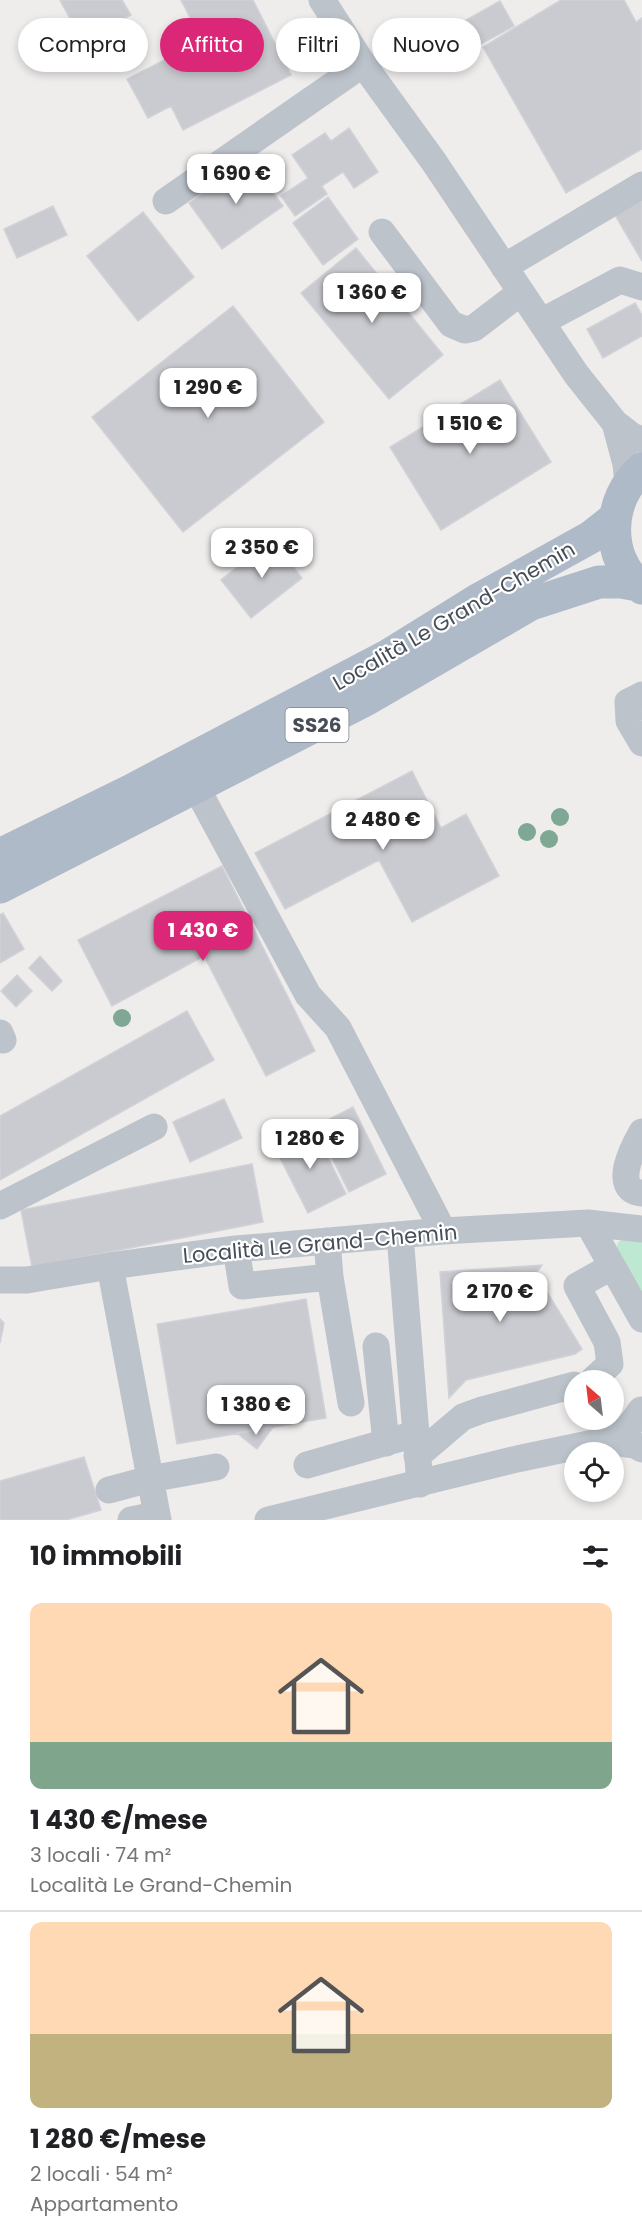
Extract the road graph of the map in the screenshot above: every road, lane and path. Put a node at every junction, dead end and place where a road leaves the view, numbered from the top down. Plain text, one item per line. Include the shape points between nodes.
1 (322, 0) edge
2 (363, 64) junction
3 (642, 185) edge
4 (166, 201) dead end
5 (382, 232) dead end
6 (504, 267) junction
7 (642, 287) edge
8 (521, 292) junction
9 (541, 322) junction
10 (615, 423) junction
11 (642, 440) edge
12 (635, 477) edge
13 (615, 518) junction
14 (640, 586) edge
15 (642, 695) edge
16 (642, 744) edge
17 (196, 787) junction
18 (0, 855) edge
19 (0, 887) edge
20 (154, 1127) dead end
21 (642, 1132) edge
22 (642, 1192) edge
23 (0, 1206) edge
24 (588, 1223) junction
25 (642, 1229) edge
26 (443, 1231) junction
27 (400, 1235) junction
28 (327, 1242) junction
29 (236, 1249) junction
30 (110, 1266) junction
31 (611, 1267) junction
32 (330, 1277) junction
33 (0, 1280) edge
34 (642, 1319) edge
35 (376, 1346) dead end
36 (604, 1370) edge
37 (564, 1388) edge
38 (351, 1403) dead end
39 (642, 1409) edge
40 (642, 1431) edge
41 (603, 1441) junction
42 (386, 1443) junction
43 (416, 1445) junction
44 (642, 1449) edge
45 (307, 1465) dead end
46 (216, 1467) dead end
47 (150, 1479) junction
48 (420, 1484) junction
49 (109, 1490) dead end
50 (148, 1518) edge
51 (268, 1520) edge

1 - 2 street
2 - 4 street
2 - 6 street
3 - 6 street
5 - 8 street via 451,324 465,330 474,328
6 - 8 street
7 - 9 street via 620,280
8 - 9 street
9 - 10 street
10 - 11 street
10 - 12 street via 626,464
12 - 13 main road, Località Le Grand-Chemin via 621,497
13 - 14 main road, Località Le Grand-Chemin via 620,558
13 - 18 main road, Località Le Grand-Chemin / SS26 via 591,537 389,655
14 - 17 main road, Località Le Grand-Chemin / SS26 via 599,582 531,604 367,699
15 - 16 street via 628,702 629,721
17 - 19 main road, Località Le Grand-Chemin / SS26
17 - 26 street via 308,995 338,1028
20 - 23 street
21 - 22 street via 625,1172 628,1184
24 - 25 street, Località Le Grand-Chemin
24 - 26 street, Località Le Grand-Chemin
24 - 31 street
26 - 27 street, Località Le Grand-Chemin
27 - 28 street, Località Le Grand-Chemin
27 - 43 street
28 - 29 street, Località Le Grand-Chemin
28 - 32 street
29 - 30 street, Località Le Grand-Chemin
29 - 32 street via 242,1286
30 - 33 street, Località Le Grand-Chemin via 27,1280
30 - 47 street
31 - 34 street
31 - 36 street via 577,1286 607,1341 610,1364
32 - 38 street
35 - 42 street
37 - 43 street via 463,1417
39 - 40 street
39 - 41 street via 620,1434
41 - 44 street
41 - 48 street
42 - 43 street
42 - 45 street
43 - 48 street
46 - 47 street
47 - 49 street
47 - 50 street
48 - 51 street

